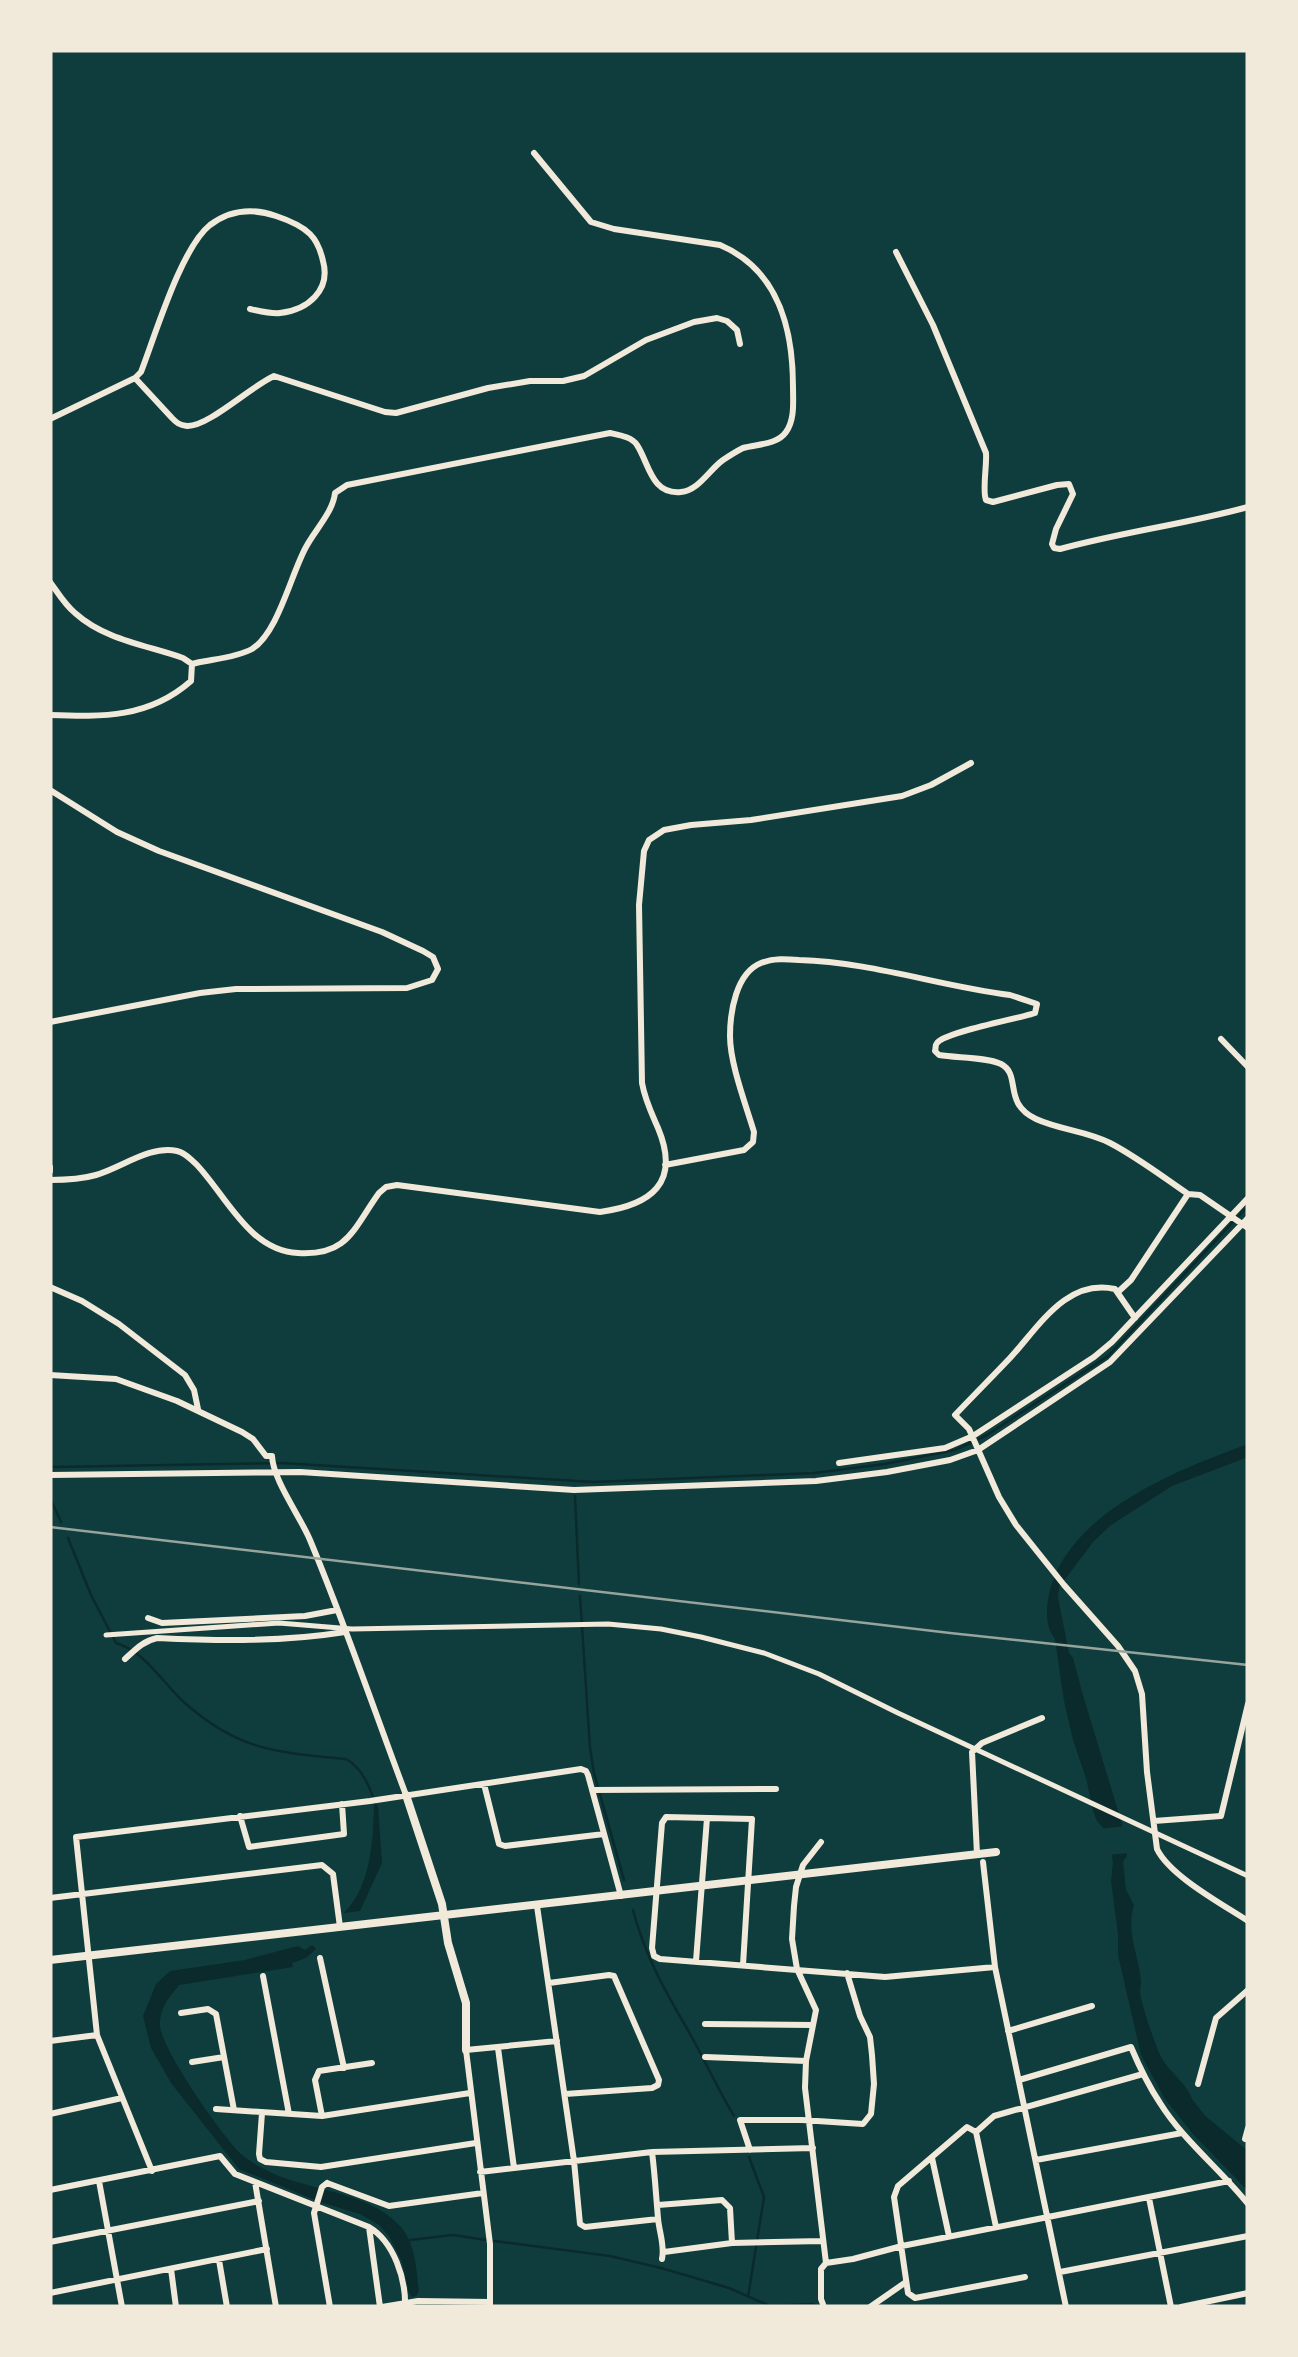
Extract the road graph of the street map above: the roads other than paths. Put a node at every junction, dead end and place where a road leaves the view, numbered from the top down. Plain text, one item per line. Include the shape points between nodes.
1 (534, 153) dead end
2 (896, 252) dead end
3 (250, 309) dead end
4 (740, 344) dead end
5 (135, 378) junction
6 (50, 419) edge
7 (1248, 507) edge
8 (50, 582) edge
9 (192, 664) junction
10 (50, 715) edge
11 (970, 763) dead end
12 (50, 790) edge
13 (50, 1022) edge
14 (1221, 1040) dead end
15 (1248, 1067) edge
16 (665, 1165) junction
17 (50, 1180) edge
18 (1188, 1194) junction
19 (1248, 1198) edge
20 (1248, 1218) edge
21 (1238, 1221) edge
22 (50, 1287) edge
23 (1118, 1292) junction
24 (1134, 1318) junction
25 (50, 1375) edge
26 (198, 1410) junction
27 (975, 1442) junction
28 (839, 1464) dead end
29 (273, 1466) junction
30 (50, 1474) edge
31 (337, 1610) junction
32 (148, 1618) dead end
33 (344, 1630) junction
34 (110, 1635) dead end
35 (131, 1654) dead end
36 (1248, 1704) edge
37 (1042, 1718) dead end
38 (975, 1748) junction
39 (484, 1784) junction
40 (776, 1788) dead end
41 (596, 1789) junction
42 (406, 1796) junction
43 (342, 1804) junction
44 (240, 1816) junction
45 (706, 1818) junction
46 (1154, 1822) junction
47 (604, 1834) junction
48 (1155, 1834) junction
49 (821, 1842) dead end
50 (996, 1852) dead end
51 (980, 1858) junction
52 (800, 1875) junction
53 (1248, 1876) edge
54 (748, 1881) junction
55 (702, 1886) junction
56 (656, 1892) junction
57 (82, 1895) junction
58 (621, 1896) junction
59 (50, 1898) edge
60 (537, 1906) junction
61 (444, 1916) junction
62 (1248, 1921) edge
63 (340, 1927) junction
64 (88, 1956) junction
65 (320, 1958) dead end
66 (50, 1960) edge
67 (696, 1961) junction
68 (743, 1965) junction
69 (995, 1967) junction
70 (797, 1969) junction
71 (847, 1973) junction
72 (263, 1976) dead end
73 (549, 1983) junction
74 (1248, 1990) edge
75 (1092, 2006) dead end
76 (181, 2013) dead end
77 (705, 2024) dead end
78 (812, 2024) junction
79 (1008, 2031) junction
80 (96, 2035) junction
81 (50, 2041) edge
82 (556, 2041) junction
83 (498, 2048) junction
84 (466, 2050) junction
85 (224, 2056) junction
86 (706, 2057) dead end
87 (192, 2062) dead end
88 (806, 2062) junction
89 (372, 2063) dead end
90 (344, 2068) junction
91 (1142, 2074) junction
92 (1019, 2080) junction
93 (1198, 2084) dead end
94 (470, 2093) junction
95 (565, 2094) junction
96 (122, 2098) junction
97 (1024, 2107) junction
98 (216, 2109) dead end
99 (234, 2110) junction
100 (262, 2113) junction
101 (50, 2114) edge
102 (289, 2114) junction
103 (322, 2116) junction
104 (810, 2121) junction
105 (1248, 2128) edge
106 (976, 2132) junction
107 (1182, 2133) junction
108 (1245, 2140) dead end
109 (476, 2144) junction
110 (813, 2148) junction
111 (750, 2151) junction
112 (652, 2152) junction
113 (932, 2158) junction
114 (1036, 2160) junction
115 (574, 2161) junction
116 (325, 2166) junction
117 (514, 2168) junction
118 (152, 2170) junction
119 (480, 2172) junction
120 (99, 2181) junction
121 (1229, 2181) junction
122 (255, 2182) junction
123 (325, 2185) junction
124 (50, 2190) edge
125 (483, 2193) junction
126 (1148, 2198) junction
127 (258, 2202) junction
128 (316, 2203) junction
129 (1248, 2204) edge
130 (658, 2205) junction
131 (1048, 2217) junction
132 (658, 2219) junction
133 (369, 2227) junction
134 (996, 2227) junction
135 (108, 2230) junction
136 (949, 2236) junction
137 (1248, 2236) edge
138 (822, 2241) junction
139 (50, 2242) edge
140 (732, 2243) junction
141 (902, 2246) junction
142 (267, 2249) junction
143 (1160, 2253) junction
144 (219, 2260) junction
145 (826, 2264) junction
146 (171, 2269) junction
147 (1060, 2272) junction
148 (1025, 2277) dead end
149 (117, 2280) junction
150 (907, 2282) junction
151 (50, 2294) edge
152 (1248, 2294) edge
153 (410, 2303) edge
154 (490, 2305) edge
155 (122, 2307) edge
156 (176, 2307) edge
157 (227, 2307) edge
158 (276, 2307) edge
159 (330, 2307) edge
160 (381, 2307) edge
161 (824, 2307) edge
162 (870, 2307) edge
163 (1066, 2307) edge
164 (1170, 2307) edge
165 (1180, 2307) edge

1 - 9 street via 591,222 720,246 754,266 775,292 793,353 794,413 787,431 723,460 685,492 656,483 636,443 610,434 341,488 255,647
2 - 7 street via 986,453 986,500 1068,484 1073,494 1052,544 1060,549
3 - 5 street via 294,310 326,281 309,233 260,210 227,216 204,232
4 - 5 street via 728,321 694,322 584,376 488,388 396,413 274,376 208,421 189,426 178,424
5 - 6 street
8 - 9 street via 93,628
9 - 10 street via 191,681 141,710
11 - 16 street via 902,796 691,825 649,840 639,905 642,1083
12 - 13 street via 159,851 382,932 434,957 438,969 432,980 406,988 200,992
14 - 15 street
16 - 17 street via 646,1199 600,1212 397,1184 378,1193 340,1246 312,1254 285,1252 256,1236 178,1151 148,1154 84,1178
16 - 18 street via 744,1150 753,1142 731,1050 738,988 762,962 824,960 1037,1004 1035,1013 956,1033 935,1051 1004,1066 1021,1109 1109,1142
18 - 21 street
18 - 23 street
19 - 21 street
20 - 21 street
21 - 24 street
21 - 27 street via 1110,1362
22 - 26 street via 119,1324 184,1375
23 - 24 street
23 - 27 street via 1083,1291 1059,1303 955,1415
24 - 27 street via 1104,1350
25 - 26 street via 116,1380
26 - 29 street via 252,1439 272,1456
27 - 28 street
27 - 29 street via 950,1460 816,1481 574,1490
27 - 46 street via 1007,1511 1135,1671
29 - 30 street
29 - 31 street
31 - 32 street via 162,1623
31 - 33 street
33 - 34 street via 279,1623
33 - 35 street via 293,1638 158,1638
33 - 38 street via 582,1624 661,1629 736,1644 820,1674
33 - 42 street
36 - 46 street via 1221,1816
37 - 38 street
38 - 48 street
38 - 51 street
39 - 41 street via 582,1769
39 - 42 street
39 - 47 street via 499,1844
40 - 41 street
41 - 47 street
42 - 43 street
42 - 61 street
43 - 44 street
43 - 44 street via 344,1834 249,1847
44 - 57 street via 76,1837
45 - 54 street via 752,1819
45 - 55 street
45 - 56 street via 666,1818
46 - 48 street
47 - 58 street
48 - 53 street
48 - 62 street via 1168,1865
49 - 52 street
50 - 51 street
51 - 52 street
51 - 69 street
52 - 54 street
52 - 70 street via 792,1940
54 - 55 street
54 - 68 street
55 - 56 street
55 - 67 street
56 - 58 street
56 - 67 street via 654,1956
57 - 59 street
57 - 63 street via 322,1865 333,1874
57 - 64 street
58 - 60 street
60 - 61 street
60 - 73 street
61 - 63 street
61 - 84 street via 466,2004
63 - 64 street
64 - 66 street
64 - 80 street
65 - 90 street
67 - 68 street
68 - 70 street
69 - 71 street via 885,1977
69 - 79 street
70 - 71 street
70 - 78 street via 816,2010
71 - 104 street via 870,2037 871,2114 863,2124
72 - 102 street
73 - 82 street
73 - 95 street via 614,1976 659,2080 652,2088
74 - 93 street via 1216,2018
75 - 79 street
76 - 85 street via 208,2008 216,2014
77 - 78 street
78 - 88 street
79 - 92 street
80 - 81 street
80 - 96 street
82 - 83 street
82 - 95 street
83 - 84 street
83 - 117 street
84 - 94 street
85 - 87 street
85 - 99 street
86 - 88 street
88 - 104 street
89 - 90 street
90 - 103 street via 318,2072
91 - 92 street via 1131,2047
91 - 97 street
91 - 107 street
92 - 97 street
94 - 103 street
94 - 109 street
95 - 115 street
96 - 101 street
96 - 118 street
97 - 106 street via 994,2116
97 - 114 street
98 - 99 street
99 - 100 street
100 - 102 street
100 - 116 street via 260,2159
102 - 103 street
104 - 110 street
104 - 111 street via 740,2120
105 - 108 street
106 - 113 street via 968,2127
106 - 134 street
107 - 114 street
107 - 121 street
109 - 116 street
109 - 119 street
110 - 111 street
110 - 138 street
111 - 112 street
112 - 115 street
112 - 130 street
113 - 136 street
113 - 141 street via 894,2196
114 - 131 street
115 - 117 street
115 - 132 street via 580,2224
116 - 123 street
117 - 119 street
118 - 120 street
118 - 122 street via 220,2156
119 - 125 street
120 - 124 street
120 - 135 street
121 - 126 street
121 - 129 street
122 - 127 street
122 - 128 street
123 - 125 street via 389,2206
123 - 128 street
125 - 154 street
126 - 131 street
126 - 143 street
127 - 135 street
127 - 142 street
128 - 133 street
128 - 159 street
130 - 132 street
130 - 140 street via 722,2200 730,2208
131 - 134 street
131 - 147 street
132 - 140 street via 663,2255
133 - 153 street via 390,2248
133 - 160 street
134 - 136 street
135 - 139 street
135 - 149 street
136 - 141 street
137 - 143 street
138 - 140 street
138 - 145 street
141 - 145 street
141 - 150 street
142 - 144 street
142 - 158 street
143 - 147 street
143 - 164 street
144 - 146 street
144 - 157 street
145 - 161 street
146 - 149 street
146 - 156 street
147 - 163 street
148 - 150 street via 916,2298
149 - 151 street
149 - 155 street
150 - 162 street
152 - 165 street
153 - 154 street
153 - 160 street

